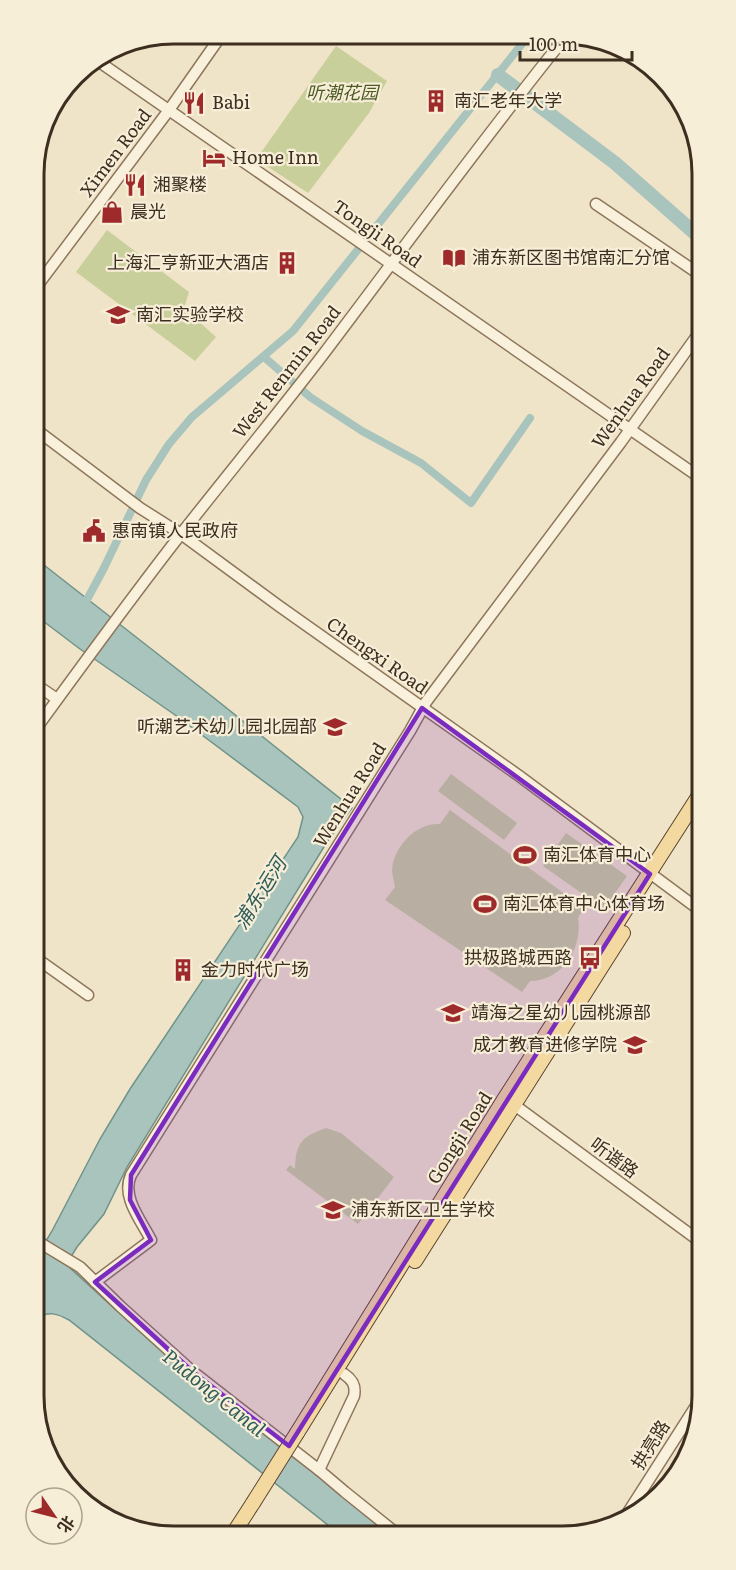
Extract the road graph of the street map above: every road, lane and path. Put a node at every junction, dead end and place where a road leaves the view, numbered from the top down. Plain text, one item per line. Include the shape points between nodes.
1 (215, 44) edge
2 (560, 44) edge
3 (102, 64) edge
4 (169, 110) junction
5 (596, 204) dead end
6 (391, 263) junction
7 (692, 269) edge
8 (44, 277) edge
9 (692, 343) edge
10 (630, 429) junction
11 (44, 436) edge
12 (692, 472) edge
13 (181, 534) junction
14 (44, 690) edge
15 (57, 699) junction
16 (422, 708) junction
17 (44, 717) edge
18 (692, 808) edge
19 (692, 821) edge
20 (653, 877) junction
21 (692, 905) edge
22 (44, 964) edge
23 (88, 995) dead end
24 (510, 1102) junction
25 (692, 1236) edge
26 (44, 1245) edge
27 (95, 1282) junction
28 (344, 1374) junction
29 (691, 1414) edge
30 (300, 1436) junction
31 (319, 1470) junction
32 (257, 1505) junction
33 (632, 1507) edge
34 (240, 1526) edge
35 (248, 1526) edge
36 (387, 1526) edge

1 - 4 street, Ximen Road
2 - 6 street, West Renmin Road
3 - 4 street, Tongji Road
4 - 6 street, Tongji Road
4 - 8 street, Ximen Road
5 - 7 street
6 - 10 street, Tongji Road
6 - 13 street, West Renmin Road
9 - 10 street, Wenhua Road
10 - 12 street, Tongji Road
10 - 16 street, Wenhua Road
11 - 13 street, Chengxi Road
13 - 15 street, West Renmin Road
13 - 16 street, Chengxi Road
14 - 15 street
15 - 17 street, West Renmin Road
16 - 20 street, Chengxi Road
16 - 27 street, Wenhua Road via 131,1175 130,1200 151,1240
18 - 20 main road, Gongji Road
19 - 20 main road, Gongji Road
20 - 21 street, Chengxi Road
20 - 24 main road, Gongji Road
22 - 23 street
24 - 25 street, 听谐路
24 - 28 main road, Gongji Road
24 - 30 main road, Gongji Road
26 - 27 street via 76,1264
27 - 31 street via 193,1372
28 - 30 main road, Gongji Road
28 - 31 street via 353,1382 354,1396
29 - 33 street, 拱亮路
30 - 32 main road, Gongji Road
31 - 36 street
32 - 34 main road, Gongji Road
32 - 35 main road, Gongji Road

